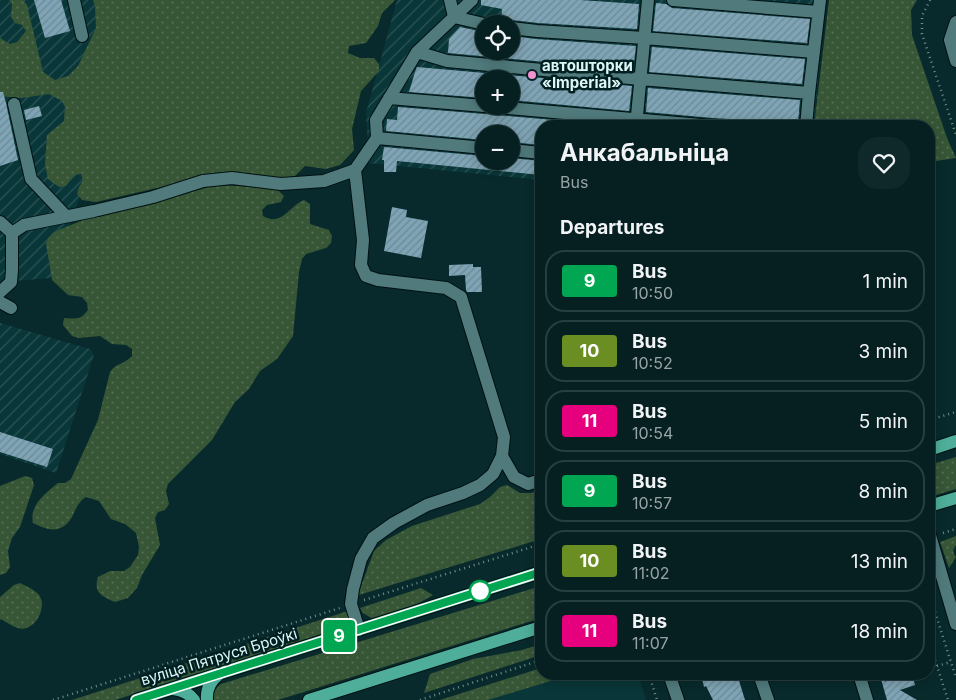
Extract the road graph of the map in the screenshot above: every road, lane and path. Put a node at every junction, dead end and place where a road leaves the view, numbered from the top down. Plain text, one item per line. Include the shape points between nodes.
1 (74, 0) edge
2 (450, 0) edge
3 (472, 0) edge
4 (648, 0) edge
5 (673, 0) edge
6 (930, 0) edge
7 (819, 6) edge
8 (454, 17) junction
9 (475, 22) edge
10 (956, 22) edge
11 (520, 29) edge
12 (82, 36) dead end
13 (644, 38) junction
14 (417, 52) junction
15 (814, 52) junction
16 (956, 61) edge
17 (640, 79) junction
18 (809, 93) junction
19 (389, 98) junction
20 (14, 104) dead end
21 (475, 105) edge
22 (520, 110) edge
23 (609, 120) edge
24 (636, 120) edge
25 (807, 120) edge
26 (956, 135) edge
27 (377, 138) junction
28 (475, 147) edge
29 (520, 151) edge
30 (535, 152) edge
31 (355, 170) junction
32 (66, 216) junction
33 (0, 222) edge
34 (12, 234) junction
35 (0, 292) edge
36 (956, 412) edge
37 (935, 418) edge
38 (956, 441) edge
39 (935, 448) edge
40 (502, 456) junction
41 (535, 482) edge
42 (956, 498) edge
43 (935, 504) edge
44 (535, 546) edge
45 (935, 552) edge
46 (535, 574) edge
47 (351, 604) junction
48 (935, 612) edge
49 (956, 624) edge
50 (535, 629) edge
51 (359, 630) junction
52 (935, 660) edge
53 (535, 662) edge
54 (951, 662) junction
55 (937, 666) junction
56 (219, 674) junction
57 (956, 678) edge
58 (651, 680) edge
59 (671, 680) edge
60 (761, 680) edge
61 (861, 680) edge
62 (168, 690) junction
63 (53, 700) edge
64 (136, 700) edge
65 (194, 700) edge
66 (207, 700) edge
67 (313, 700) edge
68 (420, 700) edge
69 (657, 700) edge
70 (678, 700) edge
71 (768, 700) edge
72 (867, 700) edge
73 (948, 700) edge

1 - 12 street
2 - 8 street
3 - 8 street
4 - 13 street
5 - 7 street
6 - 26 path via 922,16 922,34
7 - 15 street
8 - 9 street
8 - 14 street
10 - 16 street via 950,40
11 - 13 street
13 - 15 street
13 - 17 street
14 - 17 street via 447,61
14 - 19 street
15 - 18 street
17 - 18 street
17 - 24 street
18 - 25 street
19 - 21 street
19 - 27 street via 376,120
20 - 32 street via 31,179
22 - 23 street
27 - 28 street
27 - 31 street
29 - 30 street
31 - 32 street via 324,181 281,184 232,178 203,181 153,197
31 - 40 street via 363,240 361,265 366,276 446,288 461,297 504,437
32 - 34 street via 24,225
33 - 34 street
34 - 35 street via 11,282
36 - 37 path
38 - 39 main road
40 - 41 street via 514,477 528,484
40 - 47 street via 493,474 480,485 427,505 374,538 362,559
42 - 43 main road
44 - 47 path
45 - 49 street
46 - 51 main road, вуліца Пятруся Броўкі
47 - 51 street
47 - 63 path
48 - 54 path
50 - 67 main road
51 - 56 main road, вуліца Пятруся Броўкі
52 - 55 path
53 - 68 path
54 - 55 path
54 - 57 path
55 - 73 path
56 - 62 main road, вуліца Пятруся Броўкі
56 - 66 main road via 209,684
58 - 69 path
59 - 70 street
60 - 71 street
61 - 72 street
62 - 64 main road, вуліца Пятруся Броўкі
62 - 65 main road via 181,690

